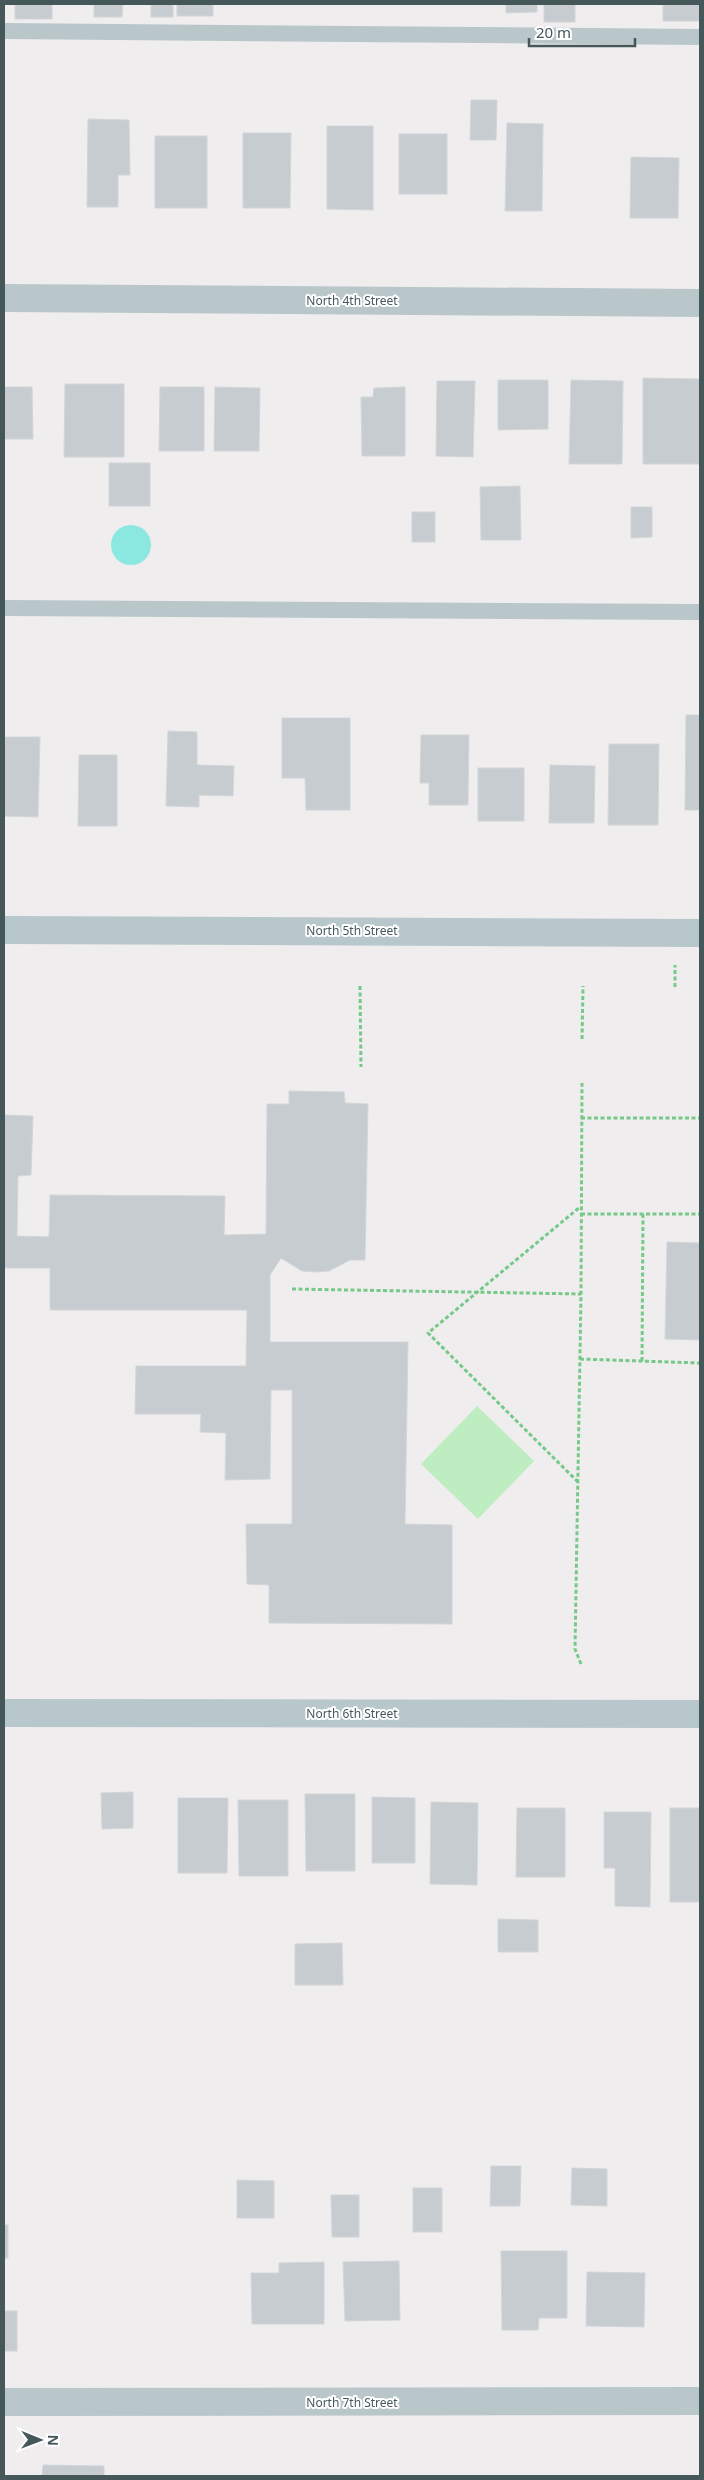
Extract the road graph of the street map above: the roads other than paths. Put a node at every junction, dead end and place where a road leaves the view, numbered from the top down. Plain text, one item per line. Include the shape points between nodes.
1 (4, 31) edge
2 (700, 37) edge
3 (4, 298) edge
4 (700, 303) edge
5 (4, 608) edge
6 (700, 612) edge
7 (4, 930) edge
8 (700, 933) edge
9 (4, 1713) edge
10 (700, 1714) edge
11 (700, 2401) edge
12 (4, 2402) edge

1 - 2 lane
3 - 4 street, North 4th Street
5 - 6 lane
7 - 8 main road, North 5th Street
9 - 10 main road, North 6th Street
11 - 12 street, North 7th Street

